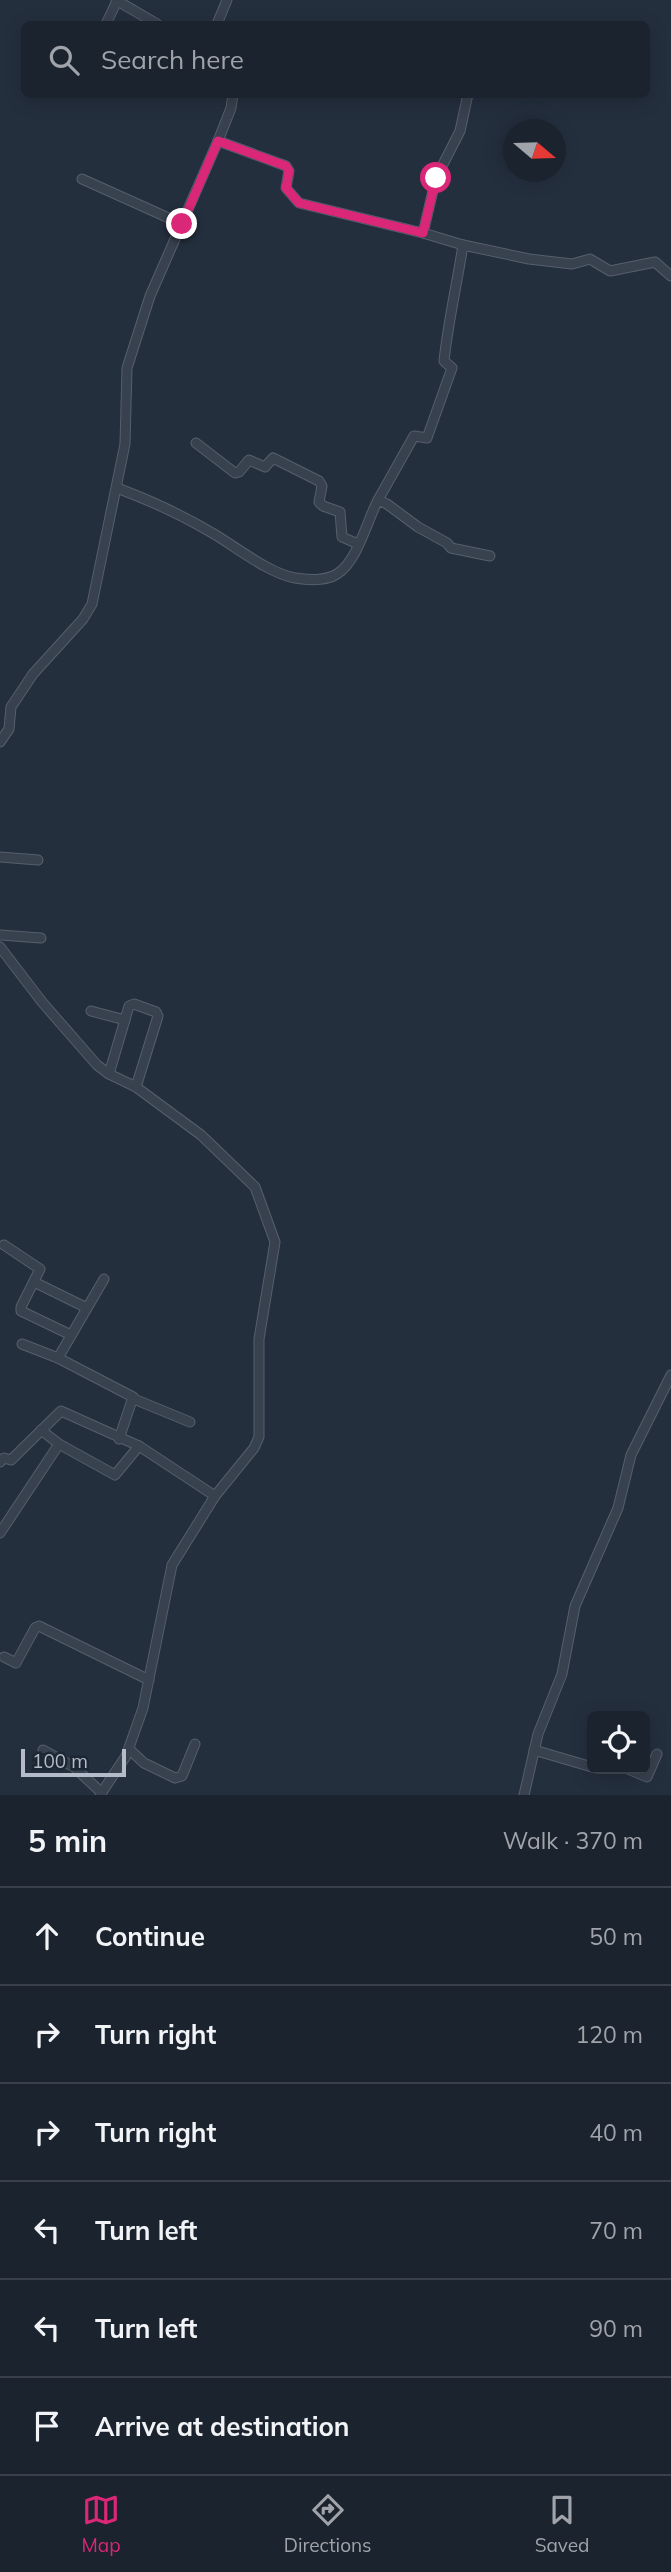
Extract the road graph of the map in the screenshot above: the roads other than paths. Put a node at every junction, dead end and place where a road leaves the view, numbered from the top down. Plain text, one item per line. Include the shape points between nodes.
1 (117, 0) edge
2 (227, 0) edge
3 (107, 21) edge
4 (152, 21) edge
5 (218, 21) edge
6 (232, 98) edge
7 (467, 98) edge
8 (218, 141) junction
9 (82, 179) dead end
10 (182, 224) junction
11 (423, 233) junction
12 (463, 245) junction
13 (670, 271) edge
14 (196, 443) dead end
15 (117, 488) junction
16 (378, 500) junction
17 (358, 544) junction
18 (490, 556) dead end
19 (0, 742) edge
20 (0, 857) edge
21 (38, 860) dead end
22 (0, 935) edge
23 (41, 938) dead end
24 (0, 947) edge
25 (91, 1011) dead end
26 (125, 1020) junction
27 (108, 1074) junction
28 (136, 1087) junction
29 (4, 1245) dead end
30 (104, 1279) dead end
31 (34, 1282) junction
32 (87, 1308) junction
33 (71, 1335) junction
34 (22, 1344) dead end
35 (58, 1358) junction
36 (671, 1376) edge
37 (134, 1399) junction
38 (190, 1422) dead end
39 (41, 1430) junction
40 (119, 1439) junction
41 (59, 1444) junction
42 (138, 1446) junction
43 (1, 1458) edge
44 (215, 1496) junction
45 (0, 1533) edge
46 (4, 1657) dead end
47 (149, 1680) junction
48 (195, 1744) dead end
49 (129, 1749) junction
50 (43, 1750) dead end
51 (534, 1750) junction
52 (657, 1754) dead end
53 (587, 1766) edge
54 (650, 1772) edge
55 (101, 1794) edge
56 (524, 1795) edge

1 - 3 street
1 - 4 street
2 - 5 street
6 - 8 street
7 - 11 street via 460,131 436,178
8 - 10 street
8 - 11 street via 286,166 286,188 299,203
9 - 10 street
10 - 15 street via 150,296 127,368 125,444
11 - 12 street
12 - 13 street via 572,264 590,259 607,271 655,262
12 - 16 street via 444,361 452,368 427,438 414,436
14 - 17 street via 235,472 249,460 265,467 272,458 319,481 318,501 340,512 342,537
15 - 17 street via 158,503 293,578 322,579 338,574 355,555
15 - 19 street via 92,604 11,707 9,729
16 - 17 street
16 - 18 street via 452,548
20 - 21 street
22 - 23 street
24 - 27 street via 42,1002
25 - 26 street
26 - 27 street
26 - 28 street via 134,1004 158,1016
27 - 28 street
28 - 44 street via 201,1135 252,1183 275,1242 259,1339 259,1437
29 - 31 street via 39,1266
30 - 32 street
31 - 32 street
31 - 33 street via 22,1311
32 - 33 street
33 - 35 street
34 - 35 street
35 - 37 street
36 - 51 street via 631,1455 618,1508 575,1606 562,1674
37 - 38 street
37 - 40 street
39 - 40 street via 61,1412
39 - 41 street
39 - 43 street via 11,1460
40 - 42 street
41 - 42 street via 115,1475
41 - 45 street
42 - 44 street
44 - 47 street via 172,1565
46 - 47 street via 16,1663 39,1626
47 - 49 street
48 - 49 street via 182,1776 175,1778 144,1763
49 - 55 street
50 - 55 street via 74,1767
51 - 53 street
51 - 56 street
52 - 54 street

